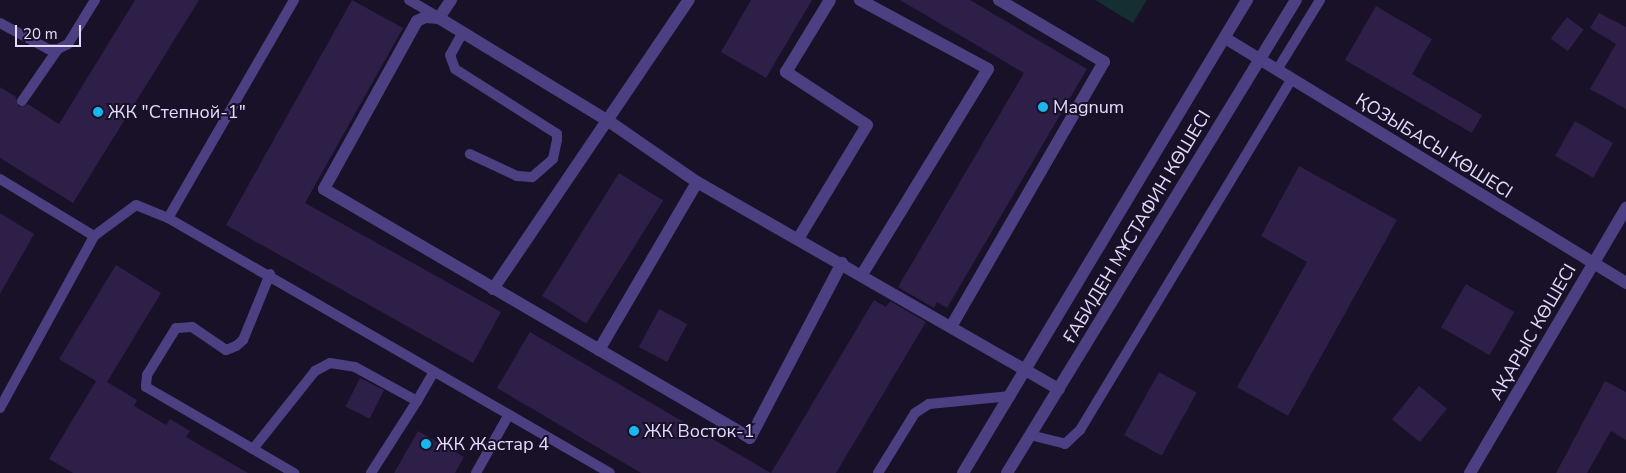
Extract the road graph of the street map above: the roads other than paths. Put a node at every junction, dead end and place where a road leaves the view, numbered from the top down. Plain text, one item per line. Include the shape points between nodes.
1 (95, 0) edge
2 (409, 0) edge
3 (451, 0) edge
4 (689, 0) edge
5 (830, 0) edge
6 (860, 0) edge
7 (999, 0) edge
8 (1247, 0) edge
9 (1296, 0) edge
10 (1320, 0) edge
11 (289, 2) edge
12 (439, 18) junction
13 (0, 23) edge
14 (463, 32) junction
15 (1225, 38) junction
16 (58, 49) junction
17 (1259, 60) junction
18 (1277, 70) junction
19 (1292, 79) junction
20 (22, 101) dead end
21 (607, 120) junction
22 (470, 154) dead end
23 (0, 179) edge
24 (697, 182) junction
25 (1626, 208) edge
26 (168, 218) junction
27 (94, 236) junction
28 (798, 239) junction
29 (842, 263) junction
30 (1593, 264) junction
31 (270, 274) junction
32 (862, 275) junction
33 (1626, 283) edge
34 (493, 289) junction
35 (952, 325) junction
36 (599, 350) junction
37 (1028, 368) junction
38 (433, 373) junction
39 (1059, 388) junction
40 (1011, 396) junction
41 (417, 401) junction
42 (0, 408) edge
43 (508, 416) junction
44 (1030, 435) junction
45 (253, 449) junction
46 (593, 469) edge
47 (294, 473) edge
48 (371, 473) edge
49 (476, 473) edge
50 (610, 473) edge
51 (878, 473) edge
52 (963, 473) edge
53 (1007, 473) edge
54 (1470, 473) edge

1 - 16 lane via 68,44
2 - 12 lane
3 - 12 street
4 - 21 street
5 - 28 street via 786,72 867,125
6 - 32 street via 988,69
7 - 35 street via 1104,62
8 - 15 street, ҒАБИДЕН МҰСТАФИН КӨШЕСІ
9 - 17 street, ҒАБИДЕН МҰСТАФИН КӨШЕСІ
10 - 18 lane
11 - 26 lane
12 - 14 street
12 - 34 street via 425,17 417,21 324,189
13 - 16 lane via 48,49
14 - 21 street
14 - 22 lane via 450,55 455,69 557,134 553,159 532,177 517,176
15 - 17 street, ҚОЗЫБАСЫ КӨШЕСІ
15 - 37 street, ҒАБИДЕН МҰСТАФИН КӨШЕСІ
16 - 20 lane
17 - 18 street, ҚОЗЫБАСЫ КӨШЕСІ
17 - 39 street, ҒАБИДЕН МҰСТАФИН КӨШЕСІ
18 - 19 street, ҚОЗЫБАСЫ КӨШЕСІ
19 - 30 street, ҚОЗЫБАСЫ КӨШЕСІ
19 - 44 lane via 1080,430 1065,444
21 - 24 street
21 - 34 street
23 - 27 lane
24 - 28 street
24 - 36 street
25 - 30 street, АҚАРЫС КӨШЕСІ
26 - 27 lane via 136,205
26 - 31 lane
27 - 42 lane
28 - 29 street
29 - 32 street
29 - 36 street via 750,438
30 - 33 street, ҚОЗЫБАСЫ КӨШЕСІ
30 - 54 street, АҚАРЫС КӨШЕСІ
31 - 38 lane
31 - 45 lane via 243,340 236,346 226,350 192,327 176,328 145,381 146,387
32 - 35 street
34 - 36 street
35 - 37 street
37 - 39 street
37 - 40 street, ҒАБИДЕН МҰСТАФИН КӨШЕСІ
38 - 41 lane
38 - 43 lane
39 - 44 street, ҒАБИДЕН МҰСТАФИН КӨШЕСІ
40 - 51 lane via 929,404 914,413
40 - 52 street, ҒАБИДЕН МҰСТАФИН КӨШЕСІ
41 - 45 lane via 355,367 330,363 314,371
41 - 48 lane
43 - 46 lane
43 - 49 lane
44 - 53 street, ҒАБИДЕН МҰСТАФИН КӨШЕСІ
45 - 47 lane
46 - 50 lane

